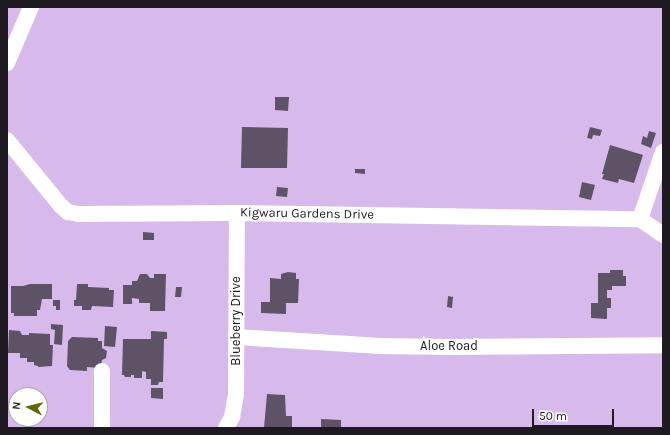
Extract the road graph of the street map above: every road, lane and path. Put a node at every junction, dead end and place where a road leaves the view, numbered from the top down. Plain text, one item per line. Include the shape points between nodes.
1 (31, 7) edge
2 (7, 63) edge
3 (7, 140) edge
4 (663, 152) edge
5 (237, 213) junction
6 (640, 220) junction
7 (663, 235) edge
8 (236, 337) junction
9 (663, 345) edge
10 (102, 371) dead end
11 (102, 428) edge
12 (226, 428) edge

1 - 2 street
3 - 5 street, Kigwaru Gardens Drive via 68,212
4 - 6 street
5 - 6 street, Kigwaru Gardens Drive
5 - 8 street, Blueberry Drive
6 - 7 street
8 - 9 street, Aloe Road via 381,346
8 - 12 street, Blueberry Drive via 236,394 232,417
10 - 11 street

